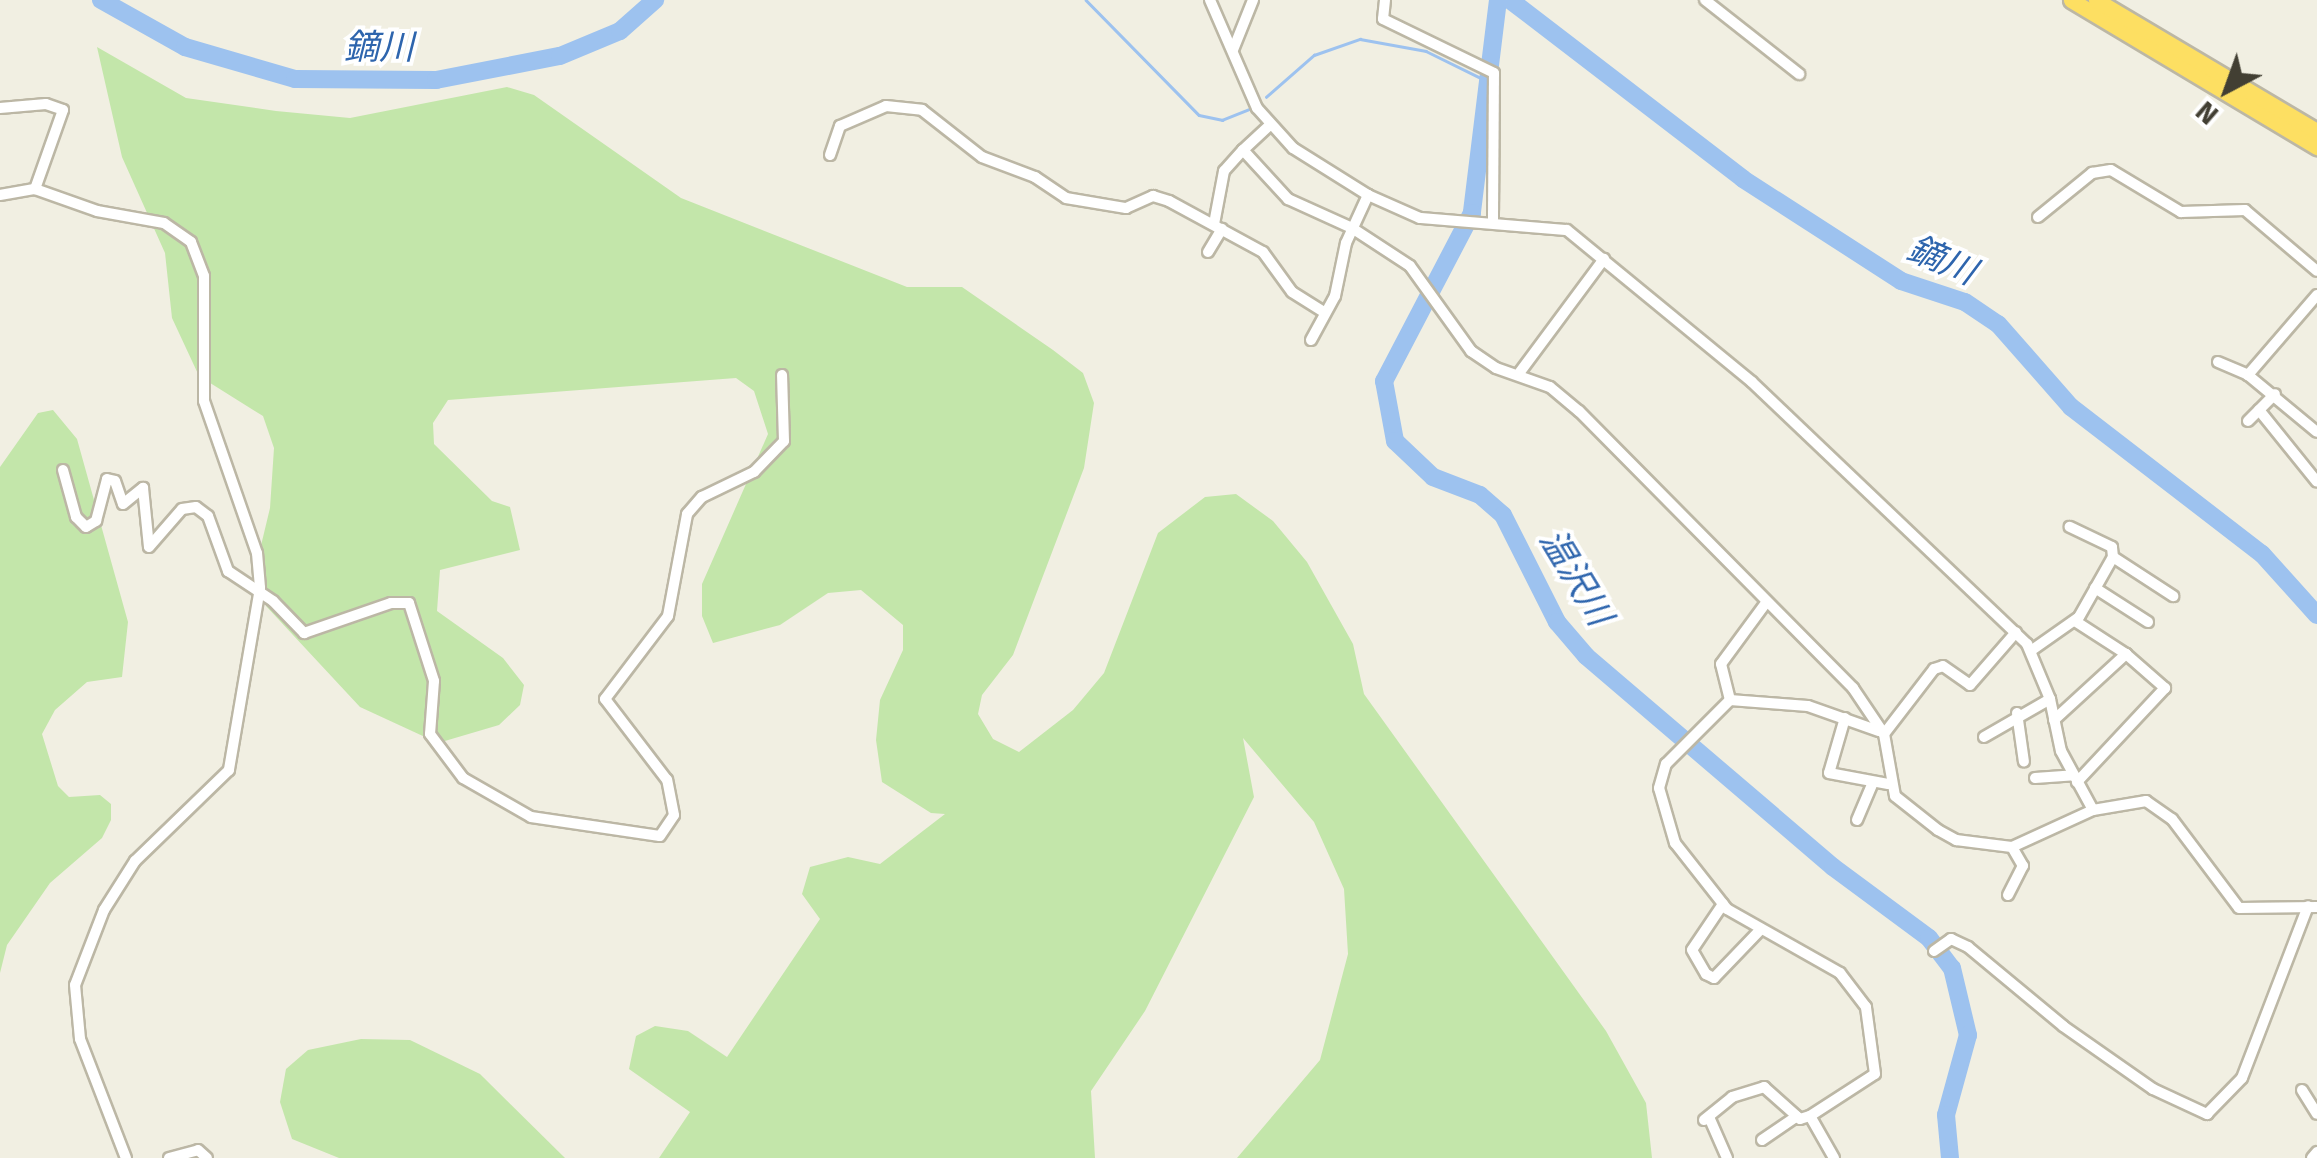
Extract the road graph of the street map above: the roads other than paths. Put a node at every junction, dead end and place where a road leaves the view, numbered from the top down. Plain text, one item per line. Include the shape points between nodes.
1 (1210, 0) edge
2 (1253, 0) edge
3 (1385, 0) edge
4 (1705, 0) edge
5 (2071, 0) edge
6 (2096, 0) edge
7 (1233, 50) junction
8 (1799, 74) dead end
9 (0, 108) edge
10 (1268, 127) junction
11 (2317, 131) edge
12 (2317, 147) edge
13 (1243, 150) junction
14 (830, 155) dead end
15 (35, 189) junction
16 (1368, 195) junction
17 (0, 196) edge
18 (2038, 217) dead end
19 (1493, 223) junction
20 (1218, 226) junction
21 (1352, 228) junction
22 (1208, 252) dead end
23 (1604, 259) junction
24 (2317, 271) edge
25 (2317, 295) edge
26 (1326, 313) junction
27 (1310, 340) dead end
28 (2218, 362) dead end
29 (1520, 372) junction
30 (2248, 374) junction
31 (782, 375) dead end
32 (2275, 394) junction
33 (2259, 410) junction
34 (2248, 421) dead end
35 (2317, 432) edge
36 (63, 470) dead end
37 (2317, 482) edge
38 (2070, 527) dead end
39 (2113, 558) junction
40 (2095, 588) junction
41 (259, 594) junction
42 (2173, 596) dead end
43 (1765, 604) junction
44 (2075, 621) junction
45 (2148, 622) dead end
46 (2016, 632) junction
47 (2032, 650) junction
48 (2126, 654) junction
49 (2050, 699) junction
50 (1730, 700) junction
51 (2017, 713) junction
52 (1845, 718) junction
53 (2054, 720) junction
54 (1884, 734) junction
55 (1984, 737) dead end
56 (2024, 762) dead end
57 (2035, 778) dead end
58 (2075, 778) junction
59 (1888, 784) junction
60 (1872, 785) junction
61 (2092, 810) junction
62 (1857, 820) dead end
63 (2012, 847) junction
64 (2008, 895) dead end
65 (1723, 904) junction
66 (2317, 904) edge
67 (2304, 908) junction
68 (1762, 929) junction
69 (1938, 946) dead end
70 (2302, 1090) dead end
71 (2317, 1114) edge
72 (1804, 1116) junction
73 (1762, 1140) dead end
74 (2317, 1152) edge
75 (126, 1158) edge
76 (169, 1158) edge
77 (207, 1158) edge
78 (1728, 1158) edge
79 (1834, 1158) edge
80 (2312, 1158) edge

1 - 7 street
2 - 7 street
3 - 19 street via 1383,19 1494,73
4 - 8 street
5 - 12 highway
6 - 11 highway
7 - 10 street
9 - 15 street via 46,104 63,110
10 - 13 street
10 - 16 street
13 - 20 street via 1224,171
13 - 21 street via 1288,198
14 - 20 street via 840,126 886,106 922,110 982,157 1066,198 1126,208 1152,196
15 - 17 street
15 - 41 street via 97,212 164,223 191,242 204,276 204,402 257,553
16 - 19 street via 1441,222
16 - 21 street
18 - 24 street via 2092,173 2110,170 2181,212 2244,210
19 - 23 street via 1557,226
20 - 22 street
20 - 26 street via 1263,252 1292,292
21 - 26 street
21 - 29 street via 1410,266 1471,351 1496,368
23 - 29 street
23 - 46 street via 1752,382
25 - 30 street
26 - 27 street
28 - 30 street
29 - 43 street via 1579,411
30 - 32 street
31 - 41 street via 784,441 754,472 695,504 683,526 668,616 605,699 666,780 674,815 660,836 532,817 463,778 430,734 434,681 409,603 391,603 304,634
32 - 33 street
32 - 35 street
33 - 34 street
33 - 37 street
36 - 41 street via 76,518 86,527 96,522 106,479 115,482 123,504 143,488 149,547 182,509 196,506 208,516 223,564
38 - 39 street via 2112,547
39 - 40 street
39 - 42 street
40 - 44 street
40 - 45 street
41 - 75 street via 225,780 160,831 135,861 104,910 75,985 80,1039
43 - 50 street via 1721,664
43 - 54 street via 1853,688
44 - 47 street
44 - 48 street
46 - 47 street
46 - 54 street via 1970,685 1943,666 1934,670
47 - 49 street
48 - 53 street
48 - 58 street via 2165,688 2164,696
49 - 51 street
49 - 53 street
50 - 52 street via 1808,706
50 - 65 street via 1666,764 1659,800 1675,843
51 - 55 street
51 - 56 street
52 - 54 street
52 - 60 street via 1829,773
53 - 58 street
54 - 59 street
57 - 58 street
58 - 61 street
59 - 60 street
59 - 63 street via 1916,816 1956,840
60 - 62 street
61 - 63 street
61 - 67 street via 2146,800 2172,819 2239,908
63 - 64 street via 2023,866
65 - 68 street
65 - 68 street via 1692,950 1706,974 1714,978
66 - 67 street
67 - 69 street via 2242,1078 2207,1114 2153,1089 1968,947
68 - 72 street via 1840,973 1866,1007 1871,1026 1876,1074
70 - 71 street
72 - 73 street
72 - 78 street via 1764,1088 1732,1097 1707,1118
72 - 79 street
74 - 80 street
76 - 77 street via 198,1150

